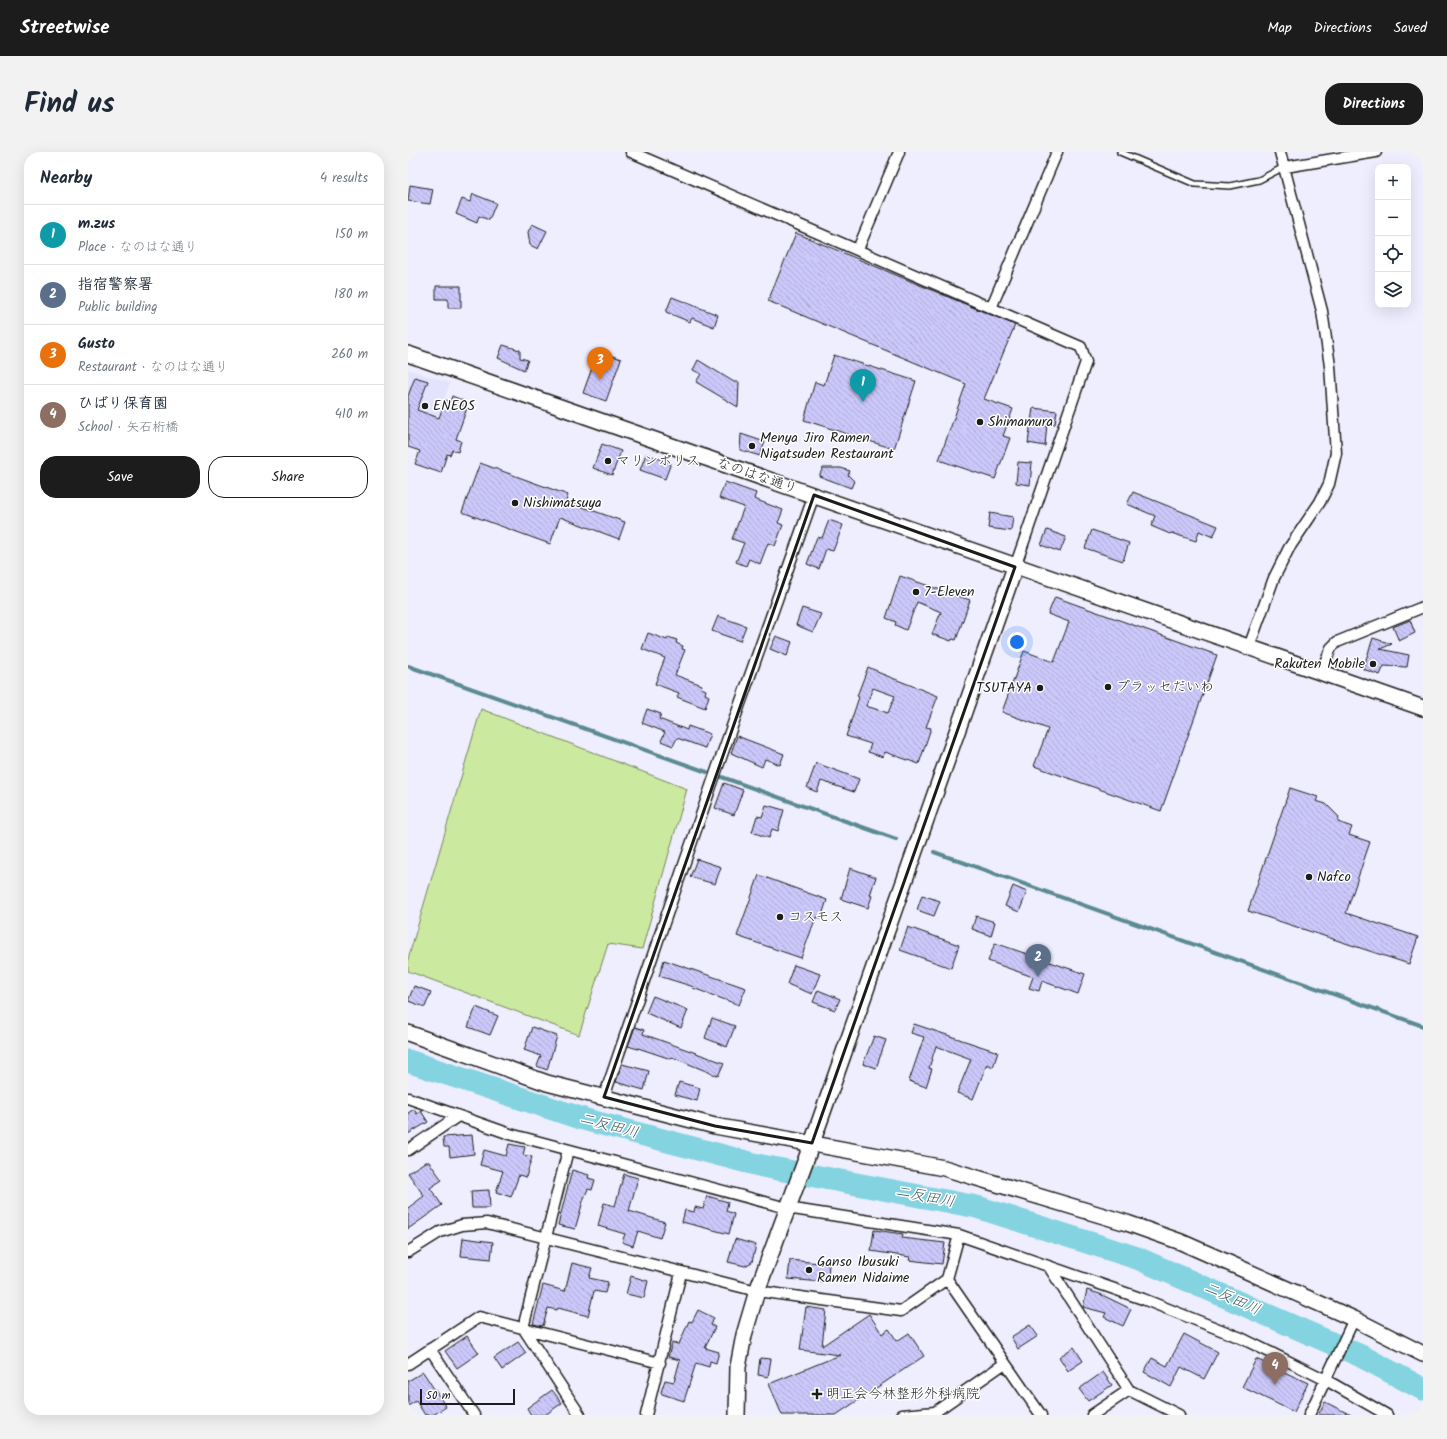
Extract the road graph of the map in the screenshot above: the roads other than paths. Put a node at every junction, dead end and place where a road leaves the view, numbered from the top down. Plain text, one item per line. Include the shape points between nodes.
1 (631, 152) edge
2 (899, 152) edge
3 (1057, 152) edge
4 (1120, 152) edge
5 (1280, 152) edge
6 (1376, 152) edge
7 (1285, 167) junction
8 (858, 249) junction
9 (991, 308) junction
10 (408, 354) edge
11 (814, 495) junction
12 (1015, 567) junction
13 (1423, 606) edge
14 (1249, 647) junction
15 (1321, 672) junction
16 (1423, 708) edge
17 (408, 1033) edge
18 (604, 1097) junction
19 (408, 1098) edge
20 (458, 1116) junction
21 (812, 1143) junction
22 (408, 1150) edge
23 (568, 1150) junction
24 (789, 1203) junction
25 (959, 1235) junction
26 (546, 1238) junction
27 (408, 1252) edge
28 (1050, 1267) junction
29 (681, 1273) junction
30 (947, 1279) junction
31 (757, 1291) junction
32 (1354, 1318) junction
33 (523, 1328) junction
34 (430, 1350) junction
35 (1423, 1354) edge
36 (660, 1363) junction
37 (1005, 1363) junction
38 (408, 1364) edge
39 (1326, 1380) junction
40 (1129, 1390) junction
41 (936, 1414) edge
42 (474, 1415) edge
43 (580, 1415) edge
44 (646, 1415) edge
45 (737, 1415) edge
46 (902, 1415) edge
47 (1041, 1415) edge
48 (1092, 1415) edge
49 (1179, 1415) edge
50 (1309, 1415) edge
51 (1388, 1415) edge

1 - 8 street
2 - 8 street
3 - 9 street
4 - 7 lane via 1195,184 1230,186 1259,180
5 - 7 street
6 - 7 street
7 - 14 street via 1322,311 1330,366 1336,453 1329,484 1280,566
8 - 9 street
9 - 12 street via 1081,347 1086,362
10 - 11 street, なのはな通り
11 - 12 street, なのはな通り
11 - 18 street via 720,758
12 - 14 street, なのはな通り
12 - 21 street
13 - 15 street via 1337,642 1331,648
14 - 15 street, なのはな通り
15 - 16 street, なのはな通り
17 - 18 street via 547,1083
18 - 21 street via 715,1126
19 - 20 street
20 - 22 street
20 - 23 street
21 - 24 street
21 - 32 street via 944,1168 1126,1223 1181,1242
23 - 24 street
23 - 26 street
24 - 25 street
24 - 31 street
25 - 28 street
25 - 30 street
26 - 27 street via 487,1223 462,1225 440,1232
26 - 29 street
26 - 33 street
28 - 39 street via 1143,1299 1241,1338
28 - 40 street
29 - 31 street
29 - 36 street
30 - 31 street via 901,1311
30 - 37 street
31 - 45 street via 738,1366
32 - 35 street
32 - 39 street
33 - 34 street via 479,1317
33 - 36 street
33 - 43 street
34 - 38 street
34 - 42 street
36 - 44 street
37 - 41 street
37 - 47 street
39 - 50 street
39 - 51 street
40 - 48 street
40 - 49 street
41 - 46 street

